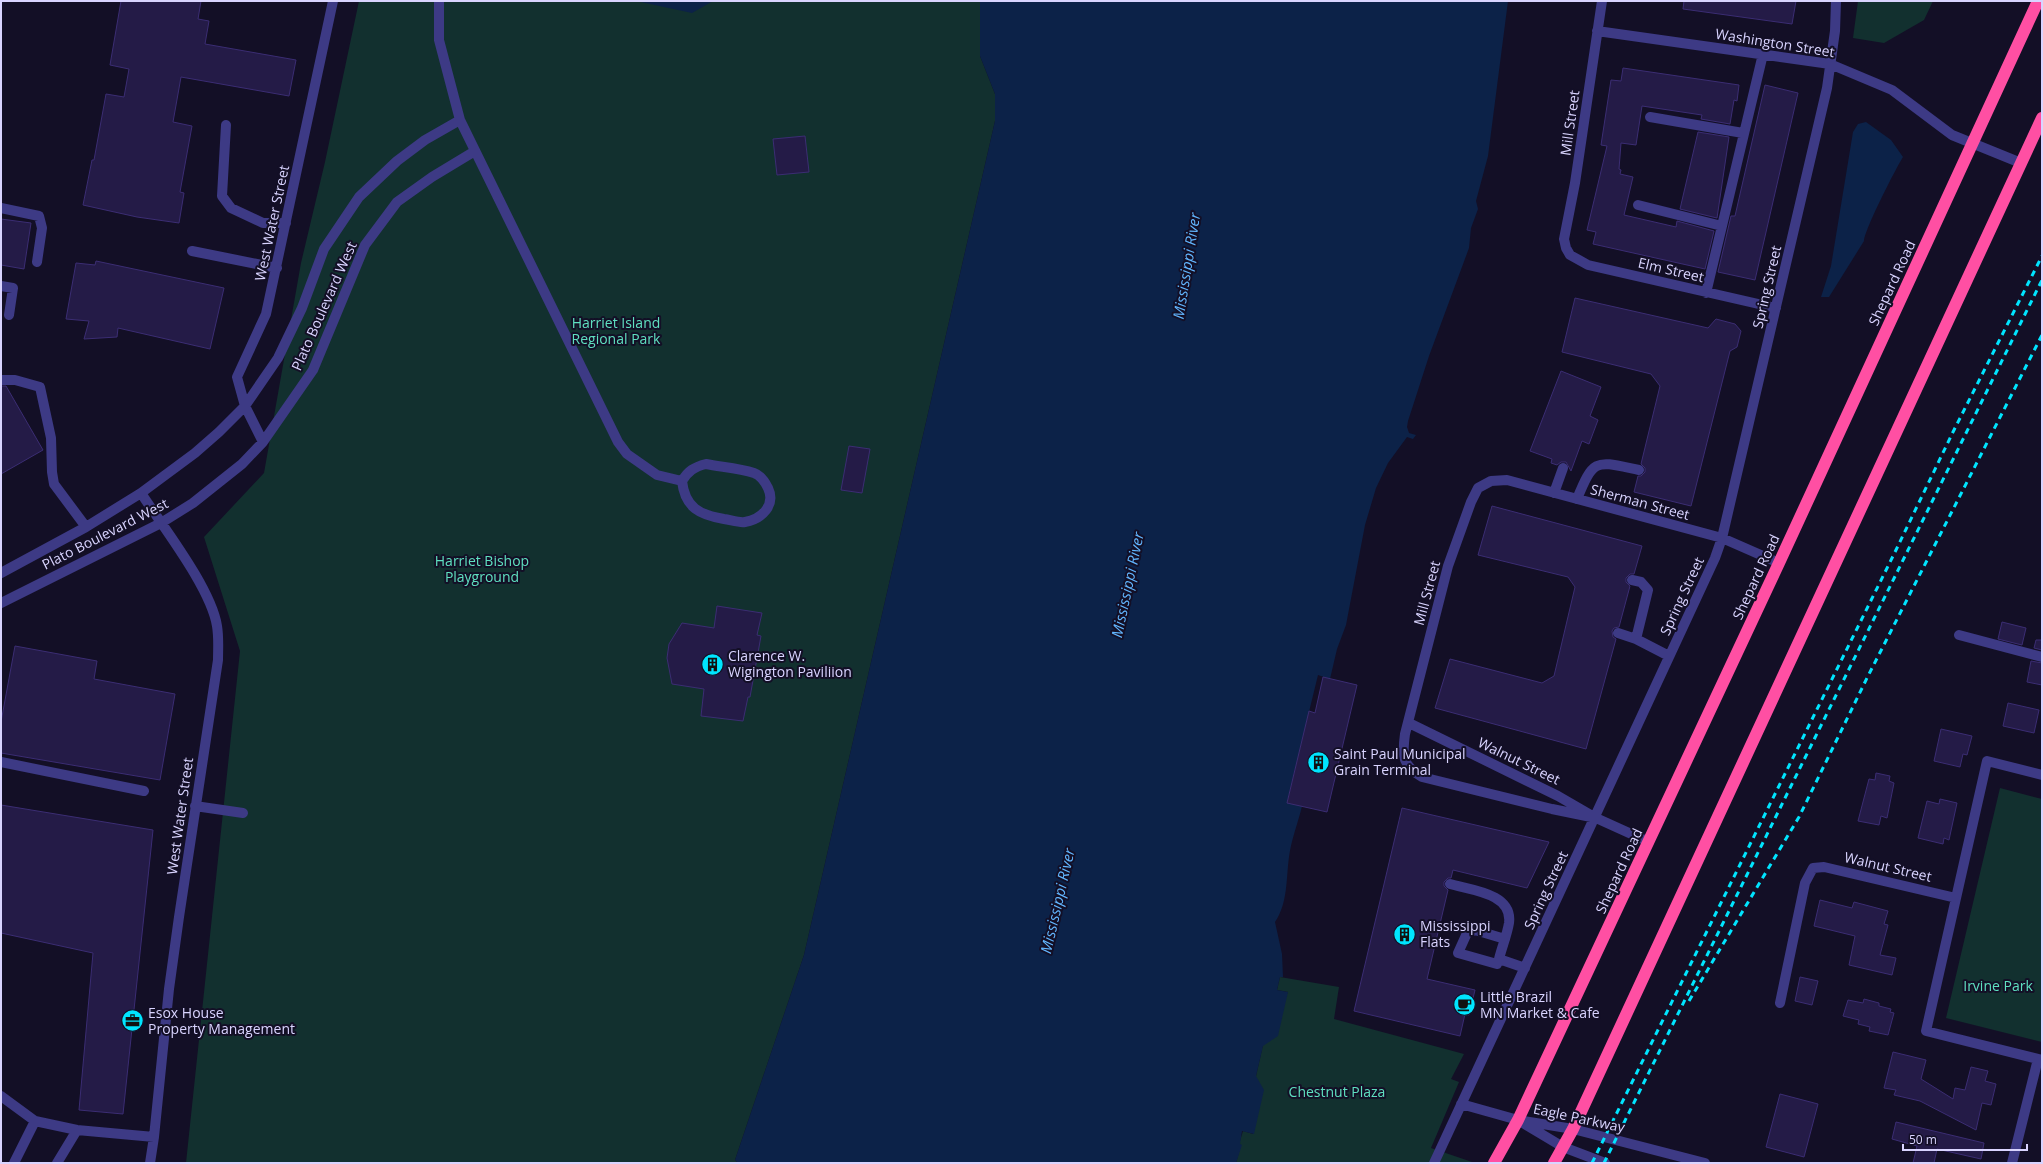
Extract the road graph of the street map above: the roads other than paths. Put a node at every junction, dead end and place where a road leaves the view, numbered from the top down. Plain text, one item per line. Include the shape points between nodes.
1 (333, 1) edge
2 (438, 1) edge
3 (1602, 1) edge
4 (1836, 1) edge
5 (2038, 1) edge
6 (1597, 30) junction
7 (1763, 54) junction
8 (1830, 64) junction
9 (1650, 117) dead end
10 (2042, 118) edge
11 (460, 120) junction
12 (226, 125) dead end
13 (1744, 133) junction
14 (1973, 144) junction
15 (475, 151) junction
16 (2021, 163) junction
17 (1638, 205) dead end
18 (1, 208) edge
19 (286, 223) junction
20 (1722, 226) junction
21 (1566, 248) joint
22 (192, 251) dead end
23 (37, 262) dead end
24 (277, 268) junction
25 (1, 286) edge
26 (1706, 292) junction
27 (1776, 308) junction
28 (9, 315) dead end
29 (1, 380) edge
30 (245, 406) junction
31 (263, 442) junction
32 (1563, 468) dead end
33 (1639, 470) dead end
34 (682, 481) junction
35 (1491, 481) joint
36 (141, 492) junction
37 (1554, 493) junction
38 (1577, 499) junction
39 (161, 523) junction
40 (86, 527) junction
41 (1722, 538) junction
42 (1779, 563) junction
43 (1, 573) edge
44 (1632, 580) dead end
45 (1, 603) edge
46 (1618, 633) dead end
47 (1958, 635) dead end
48 (1636, 639) junction
49 (1669, 656) junction
50 (2042, 657) edge
51 (1409, 723) junction
52 (1, 762) edge
53 (2042, 775) edge
54 (144, 791) dead end
55 (195, 806) junction
56 (243, 813) dead end
57 (1596, 818) junction
58 (1649, 842) junction
59 (1450, 884) dead end
60 (1956, 898) junction
61 (1505, 939) junction
62 (1499, 959) junction
63 (1525, 968) junction
64 (1780, 1003) dead end
65 (2040, 1060) edge
66 (1, 1096) edge
67 (1460, 1104) junction
68 (35, 1120) junction
69 (1518, 1120) junction
70 (1573, 1129) junction
71 (77, 1130) junction
72 (154, 1137) junction
73 (1563, 1147) junction
74 (14, 1163) edge
75 (57, 1163) edge
76 (150, 1163) edge
77 (1434, 1163) edge
78 (1494, 1163) edge
79 (1554, 1163) edge
80 (1605, 1163) edge
81 (1705, 1163) edge
82 (2012, 1163) edge

1 - 19 street, West Water Street
2 - 11 street via 439,40
3 - 6 street, Mill Street
4 - 8 street, Spring Street
5 - 14 highway, Shepard Road
6 - 7 street, Washington Street
6 - 21 street, Mill Street via 1575,183 1564,229
7 - 8 street, Washington Street
7 - 13 street
8 - 14 street, Washington Street via 1892,90 1952,135
8 - 27 street, Spring Street via 1828,88
9 - 13 street
10 - 16 highway
11 - 15 street
11 - 30 street, Plato Boulevard West via 425,140 397,161 359,197 324,249 302,308 278,358
12 - 19 street via 222,196 230,208 264,223
13 - 20 street
14 - 16 street, Washington Street
14 - 42 highway, Shepard Road
15 - 31 street, Plato Boulevard West via 397,202 365,246 313,370
15 - 34 street via 618,442 627,454 657,475
16 - 70 highway
17 - 20 street
18 - 23 street via 39,216 42,228
19 - 24 street, West Water Street
20 - 26 street
21 - 26 street, Elm Street via 1570,255 1588,265
22 - 24 street
24 - 30 street, West Water Street via 266,314 237,377
25 - 28 street via 14,288
26 - 27 street, Elm Street
27 - 41 street, Spring Street
29 - 40 street via 15,380 40,387 52,438 54,484
30 - 31 street, West Water Street
30 - 36 street, Plato Boulevard West via 195,454
31 - 39 street, Plato Boulevard West via 216,486
32 - 37 street
33 - 38 street via 1609,464 1592,468
34 - 34 street via 687,500 695,510 705,516 744,522 756,520 766,511 770,502 769,489 755,473 706,464 696,466
35 - 37 street, Sherman Street via 1507,480
35 - 51 street, Mill Street via 1478,488 1451,558
36 - 39 street, West Water Street
36 - 40 street, Plato Boulevard West
37 - 38 street, Sherman Street
38 - 41 street, Sherman Street
39 - 45 street, Plato Boulevard West
39 - 55 street, West Water Street via 204,591 217,625 218,660
40 - 43 street, Plato Boulevard West
41 - 42 street, Sherman Street
41 - 49 street, Spring Street
42 - 58 highway, Shepard Road
44 - 48 street via 1641,582 1648,590
46 - 48 street
47 - 50 street
48 - 49 street
49 - 57 street, Spring Street
51 - 57 street, Walnut Street via 1558,796
51 - 57 street, Walnut Street via 1402,751 1412,771 1422,777
52 - 54 street
53 - 60 street via 1987,761
55 - 56 street
55 - 72 street, West Water Street via 169,989
57 - 58 street, Walnut Street
57 - 63 street, Spring Street
58 - 69 highway, Shepard Road
59 - 61 street via 1502,901 1509,914
60 - 64 street, Walnut Street via 1824,867 1813,868 1805,883
60 - 65 street via 1926,1031
61 - 62 street
61 - 62 street via 1475,930 1467,933 1458,953 1497,964
62 - 63 street
63 - 67 street, Spring Street
65 - 82 street
66 - 68 street
67 - 69 street
67 - 77 street, Spring Street
68 - 71 street
68 - 74 street
69 - 70 street, Eagle Parkway
69 - 73 street, Eagle Parkway
69 - 78 highway, Shepard Road
70 - 73 highway
70 - 81 street, Eagle Parkway
71 - 72 street
71 - 75 street
72 - 76 street, West Water Street
73 - 79 highway
73 - 80 street, Eagle Parkway

